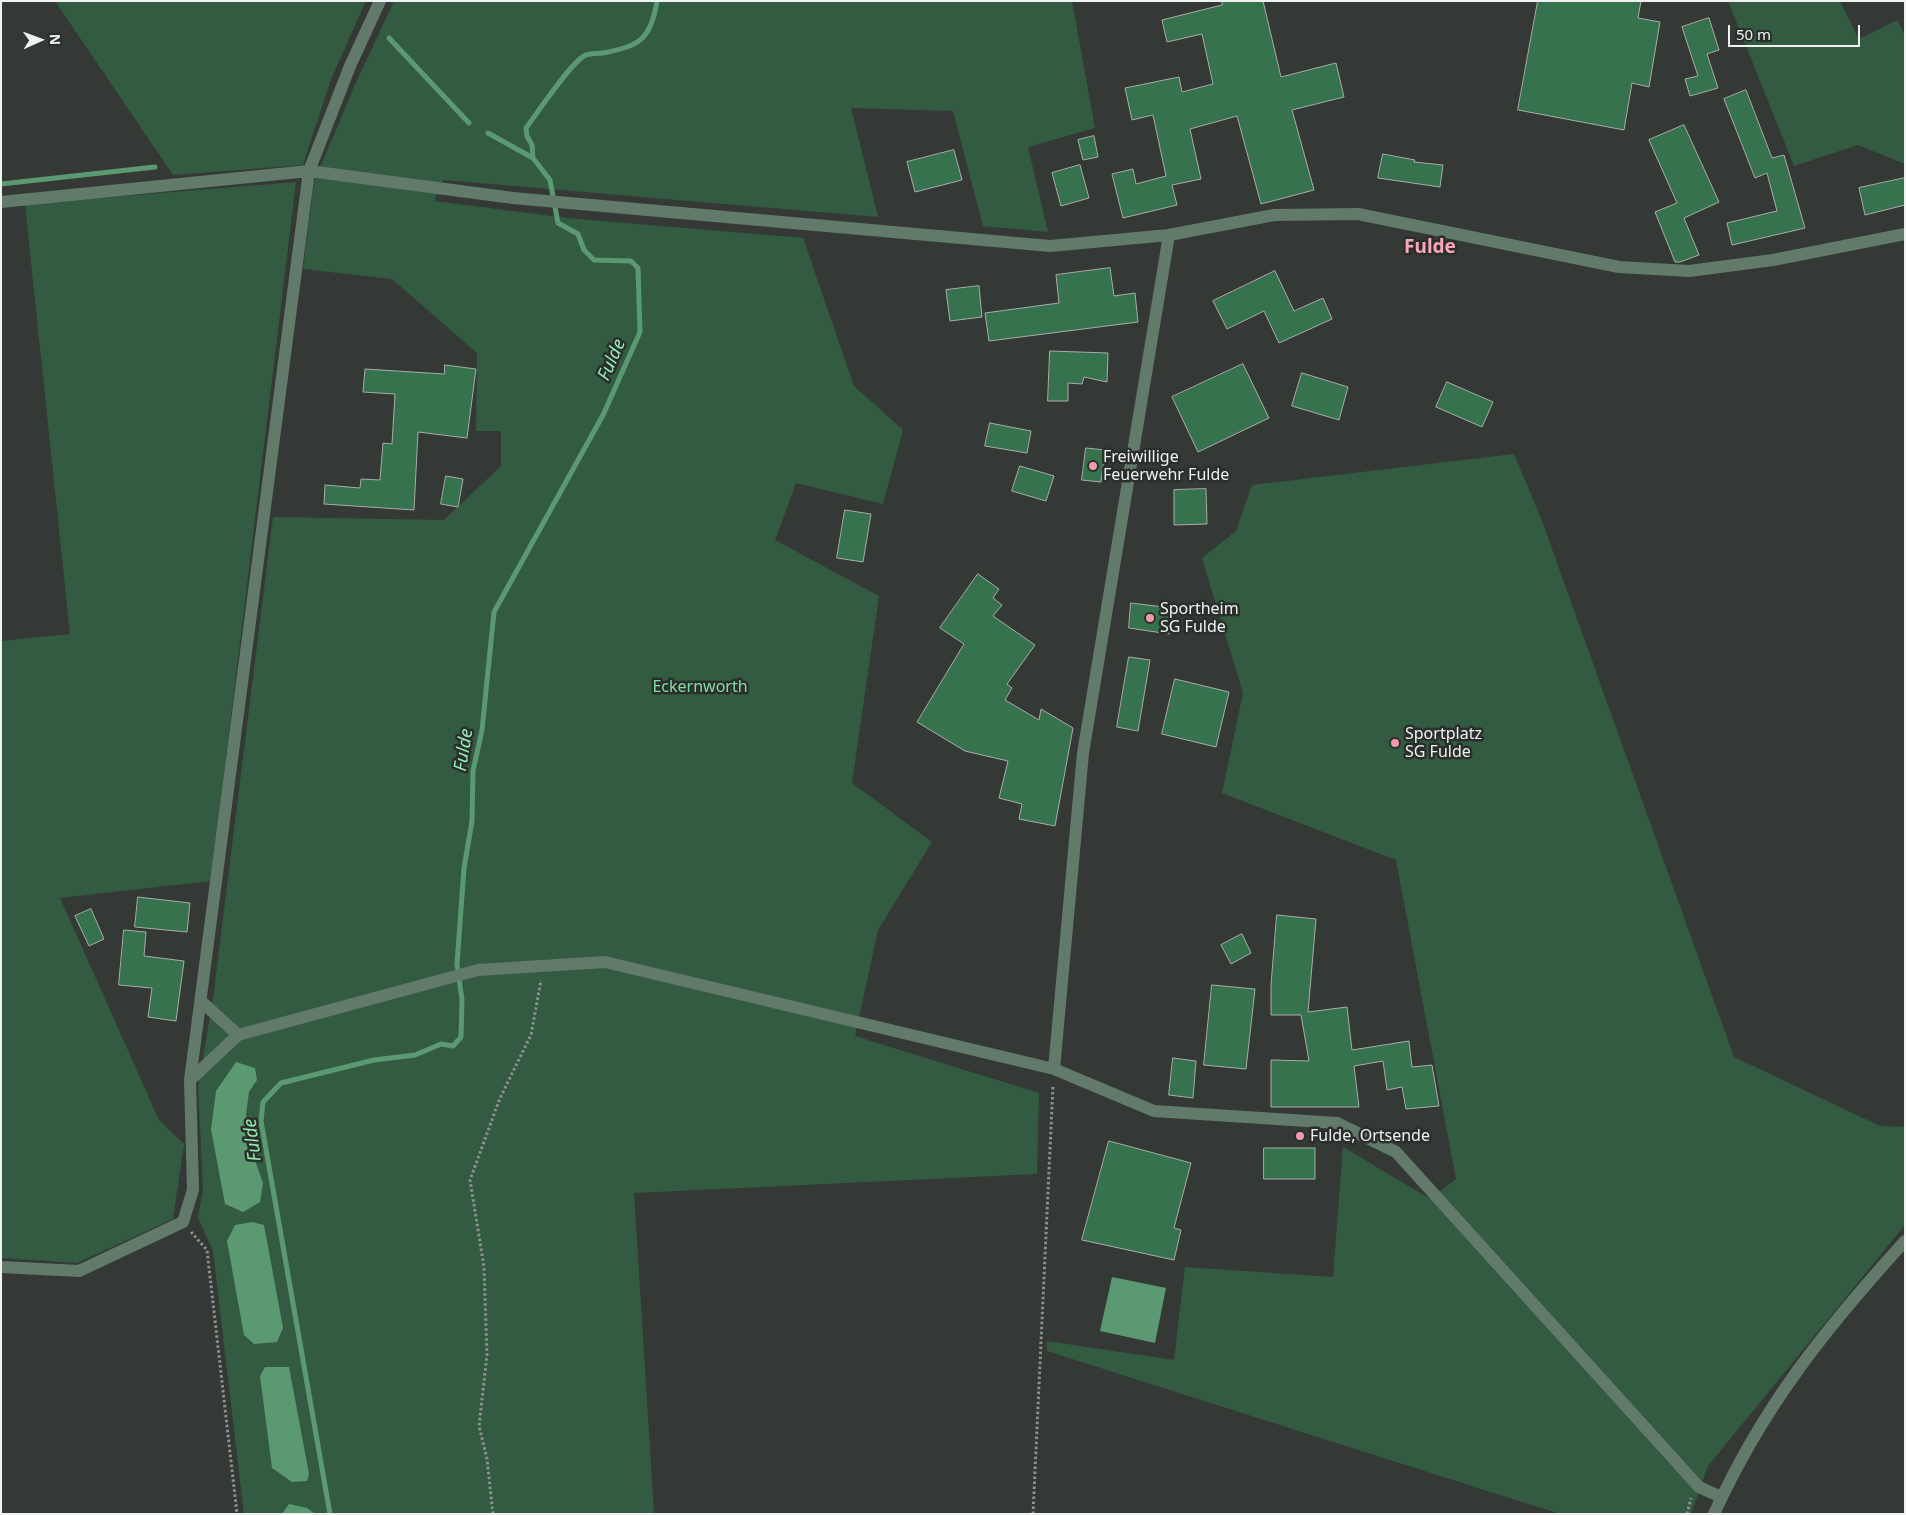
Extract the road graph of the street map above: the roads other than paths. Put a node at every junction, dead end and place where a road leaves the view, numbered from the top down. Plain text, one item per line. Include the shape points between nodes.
1 (380, 1) edge
2 (309, 171) junction
3 (1, 202) edge
4 (1905, 234) edge
5 (1169, 235) junction
6 (201, 1001) junction
7 (238, 1035) junction
8 (1054, 1069) junction
9 (190, 1080) junction
10 (1905, 1241) edge
11 (1, 1267) edge
12 (1721, 1498) junction
13 (1714, 1514) edge

1 - 2 street via 350,66
2 - 3 street
2 - 5 street via 513,198 1050,246
2 - 6 street
4 - 5 street via 1773,260 1689,271 1619,267 1358,214 1274,215
5 - 8 street via 1083,753
6 - 7 street
6 - 9 street
7 - 8 street via 478,970 605,962
7 - 9 street
8 - 12 street via 1154,1111 1337,1123 1396,1152 1699,1487
9 - 11 street via 192,1190 183,1222 79,1271
10 - 12 street via 1843,1309 1801,1363 1775,1400
12 - 13 street

